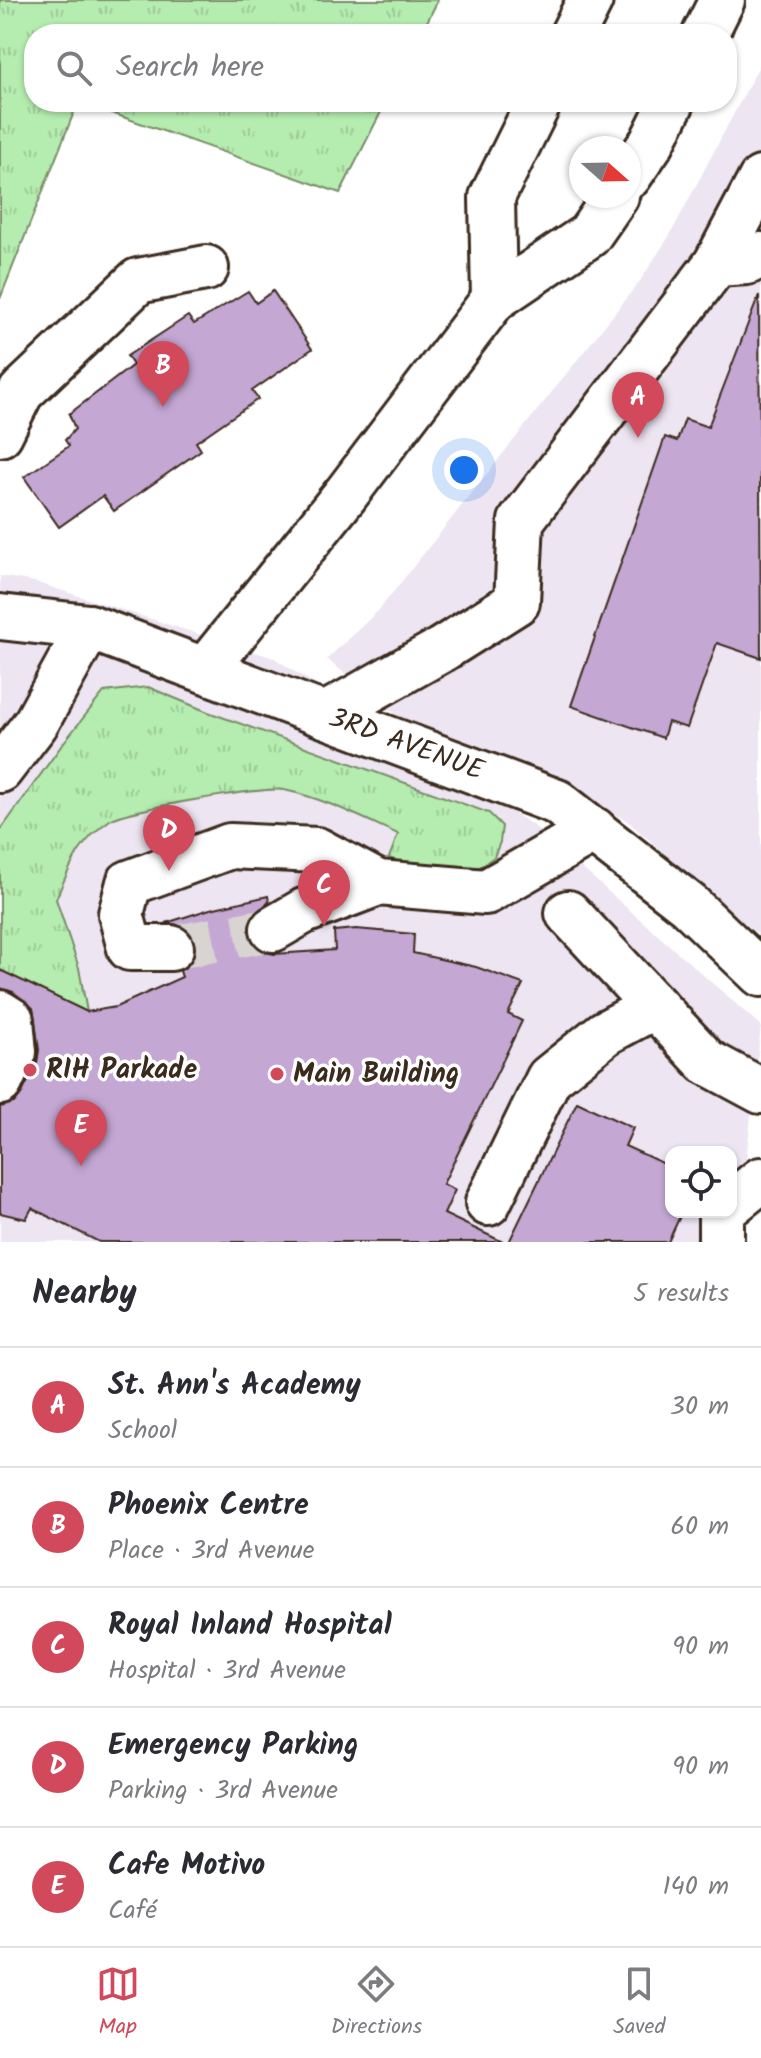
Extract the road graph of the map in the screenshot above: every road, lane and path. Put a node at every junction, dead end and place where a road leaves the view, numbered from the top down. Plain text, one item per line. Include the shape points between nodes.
1 (590, 0) edge
2 (722, 0) edge
3 (578, 24) edge
4 (710, 24) edge
5 (534, 112) edge
6 (667, 112) edge
7 (641, 158) edge
8 (761, 179) edge
9 (608, 208) edge
10 (761, 255) edge
11 (716, 264) junction
12 (206, 268) dead end
13 (494, 299) junction
14 (0, 434) edge
15 (0, 617) edge
16 (89, 627) junction
17 (205, 670) junction
18 (325, 715) junction
19 (0, 770) edge
20 (594, 830) junction
21 (378, 883) junction
22 (568, 913) dead end
23 (273, 929) tunnel mouth
24 (171, 948) tunnel mouth
25 (761, 974) edge
26 (655, 1006) junction
27 (0, 1013) edge
28 (0, 1082) edge
29 (761, 1091) edge
30 (761, 1180) edge
31 (737, 1199) edge
32 (488, 1203) dead end
33 (721, 1218) edge
34 (721, 1242) edge

1 - 3 street
2 - 4 street
5 - 13 street via 492,197
6 - 7 street
8 - 11 street
9 - 13 street via 589,235
10 - 11 street via 747,262
11 - 18 street via 521,521 517,602
12 - 14 street via 138,281 21,392
13 - 17 street
15 - 16 street, 3RD AVENUE
16 - 17 street, 3RD AVENUE
16 - 19 street via 36,723
17 - 18 street, 3RD AVENUE
18 - 20 street, 3RD AVENUE via 557,802
20 - 21 street via 486,892
20 - 25 street, 3RD AVENUE via 689,905
21 - 23 street via 304,911
21 - 24 street via 317,850 230,846 129,883 121,914 130,948
22 - 26 street
26 - 29 street via 707,1062
26 - 32 street via 605,1033 549,1078
27 - 28 street via 11,1020 14,1052
30 - 31 street
33 - 34 street

